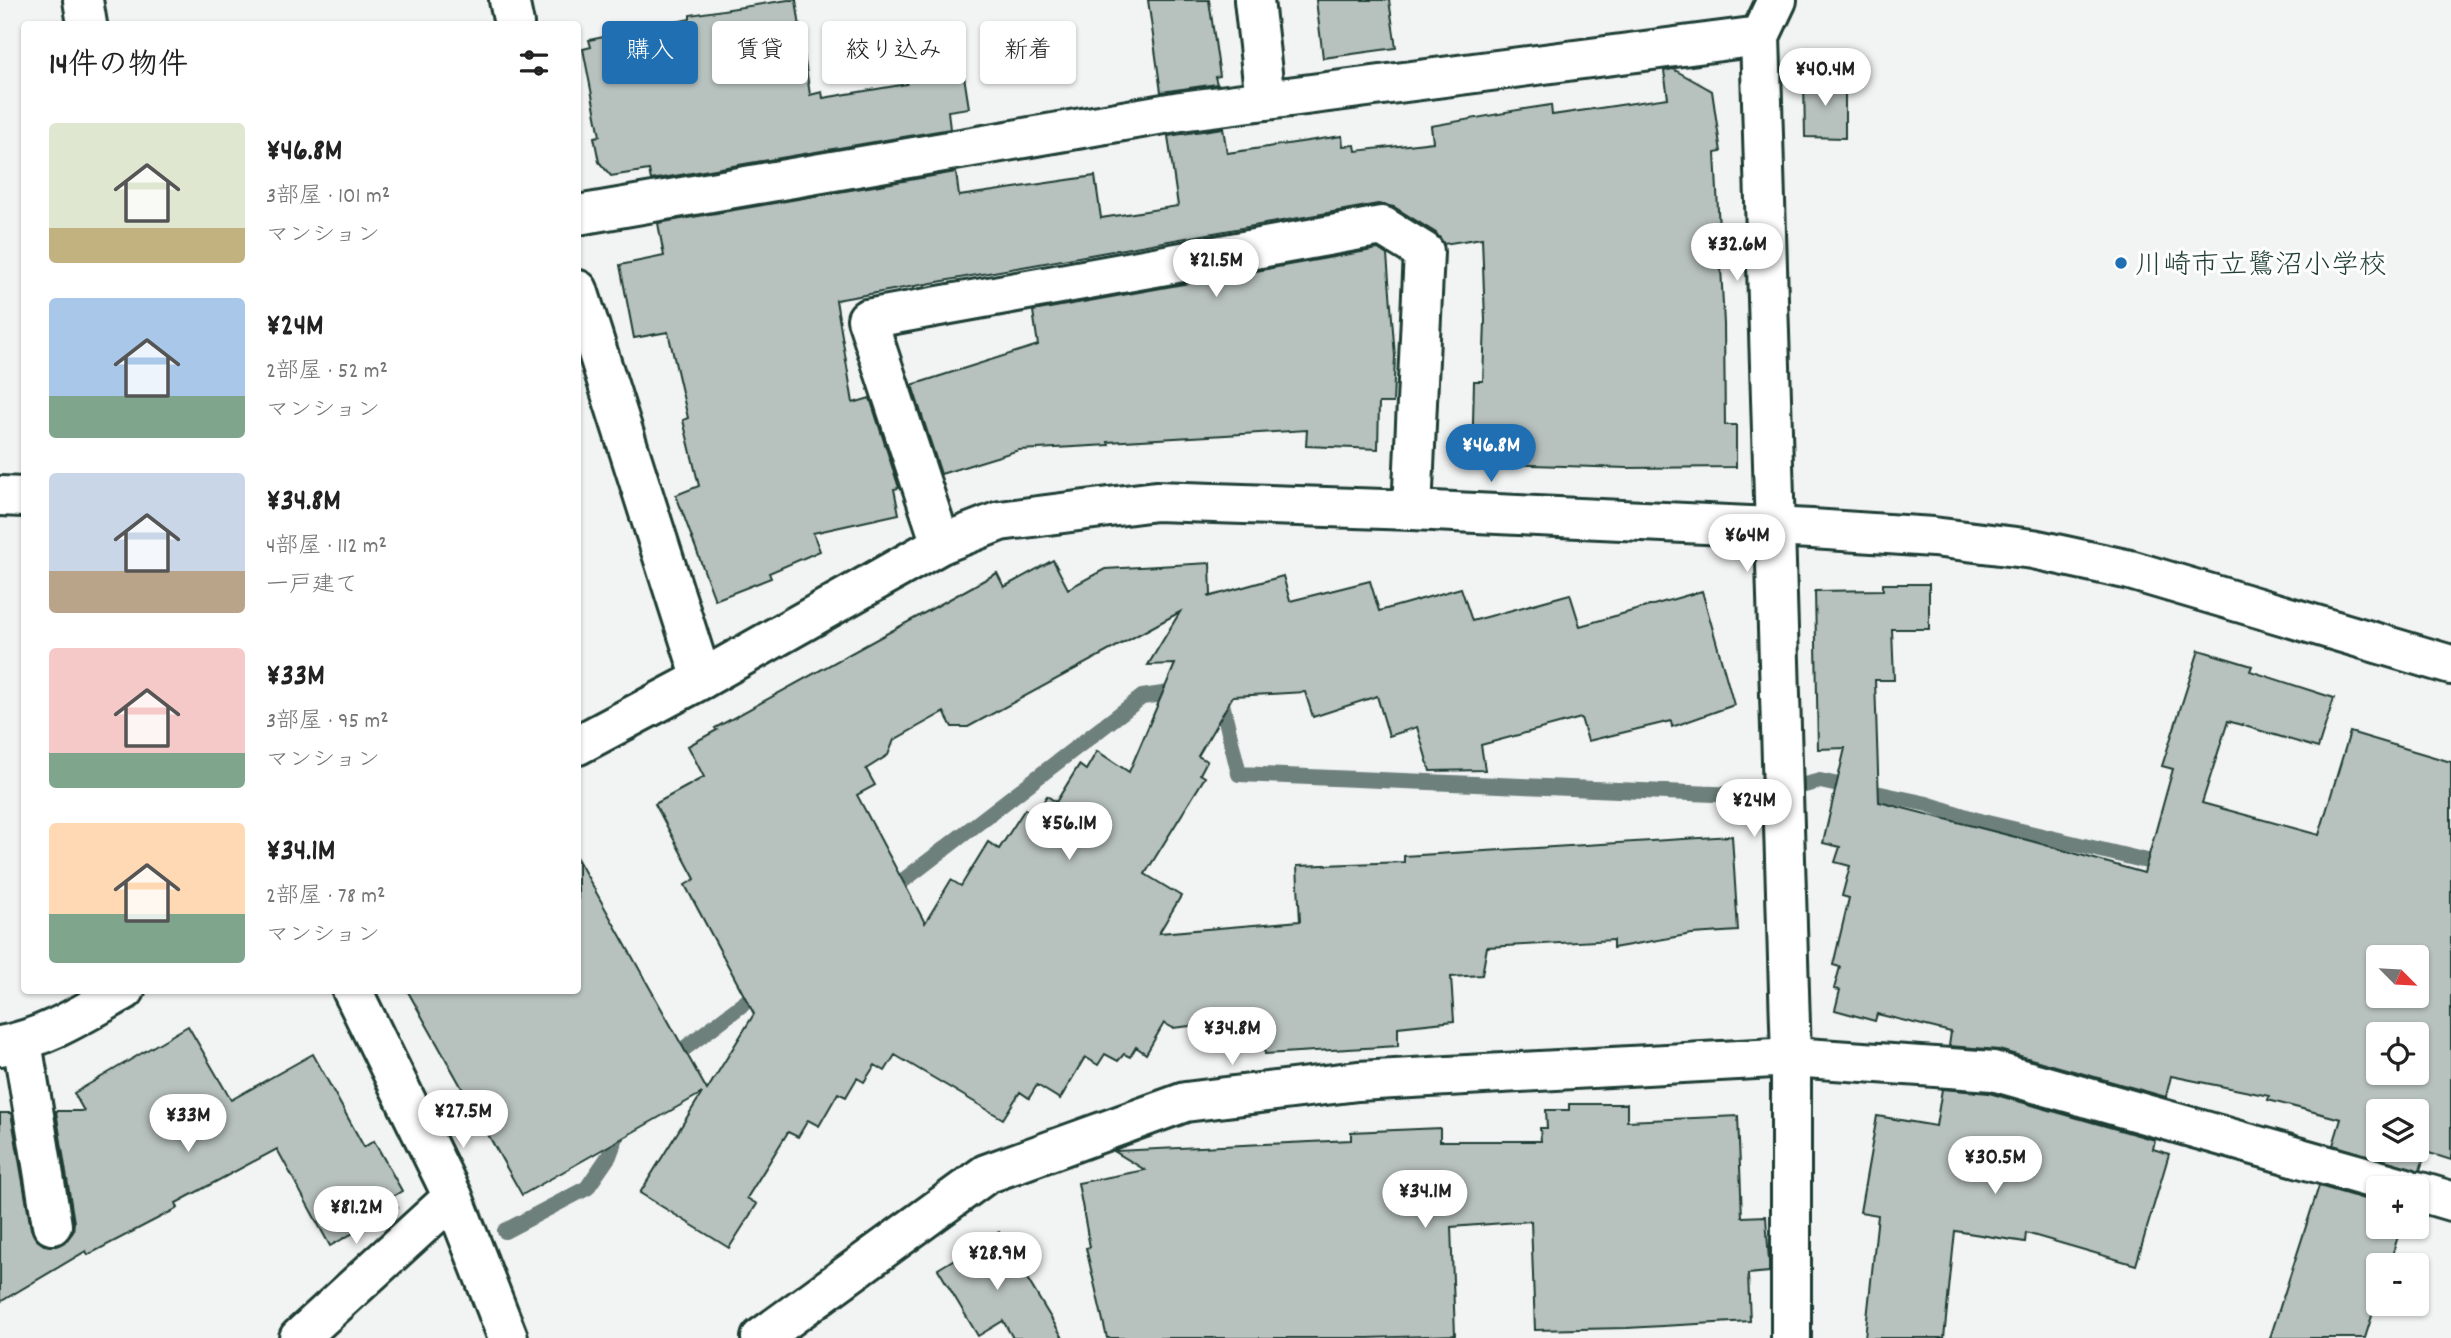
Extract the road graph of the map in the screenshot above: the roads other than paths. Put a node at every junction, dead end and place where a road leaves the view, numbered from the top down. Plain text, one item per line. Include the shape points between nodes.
1 (83, 0) edge
2 (509, 0) edge
3 (1254, 0) edge
4 (1777, 0) edge
5 (86, 21) edge
6 (513, 21) edge
7 (1760, 36) junction
8 (1265, 100) junction
9 (581, 214) edge
10 (581, 299) edge
11 (0, 496) edge
12 (21, 497) edge
13 (1412, 510) junction
14 (1775, 528) junction
15 (941, 544) junction
16 (2451, 665) edge
17 (702, 679) junction
18 (581, 743) edge
19 (118, 994) edge
20 (354, 994) edge
21 (11, 1044) edge
22 (1791, 1057) junction
23 (2366, 1177) edge
24 (2429, 1195) edge
25 (453, 1197) junction
26 (2451, 1201) edge
27 (52, 1225) dead end
28 (299, 1338) edge
29 (508, 1338) edge
30 (761, 1338) edge
31 (1791, 1338) edge

1 - 5 street
2 - 6 street
3 - 8 street
4 - 7 street
7 - 8 street
7 - 14 street
8 - 9 street
10 - 17 street
11 - 12 street
13 - 14 street
13 - 15 street via 1156,501 1000,521
13 - 15 street via 1424,252 1382,226 867,319
14 - 16 street via 1933,537 2033,550 2130,570
14 - 22 street
15 - 17 street
17 - 18 street
19 - 21 street via 50,1031
20 - 25 street
21 - 27 street
22 - 23 street via 1993,1071
22 - 30 street via 1358,1081 1185,1102 986,1174
22 - 31 street
24 - 26 street
25 - 28 street
25 - 29 street

